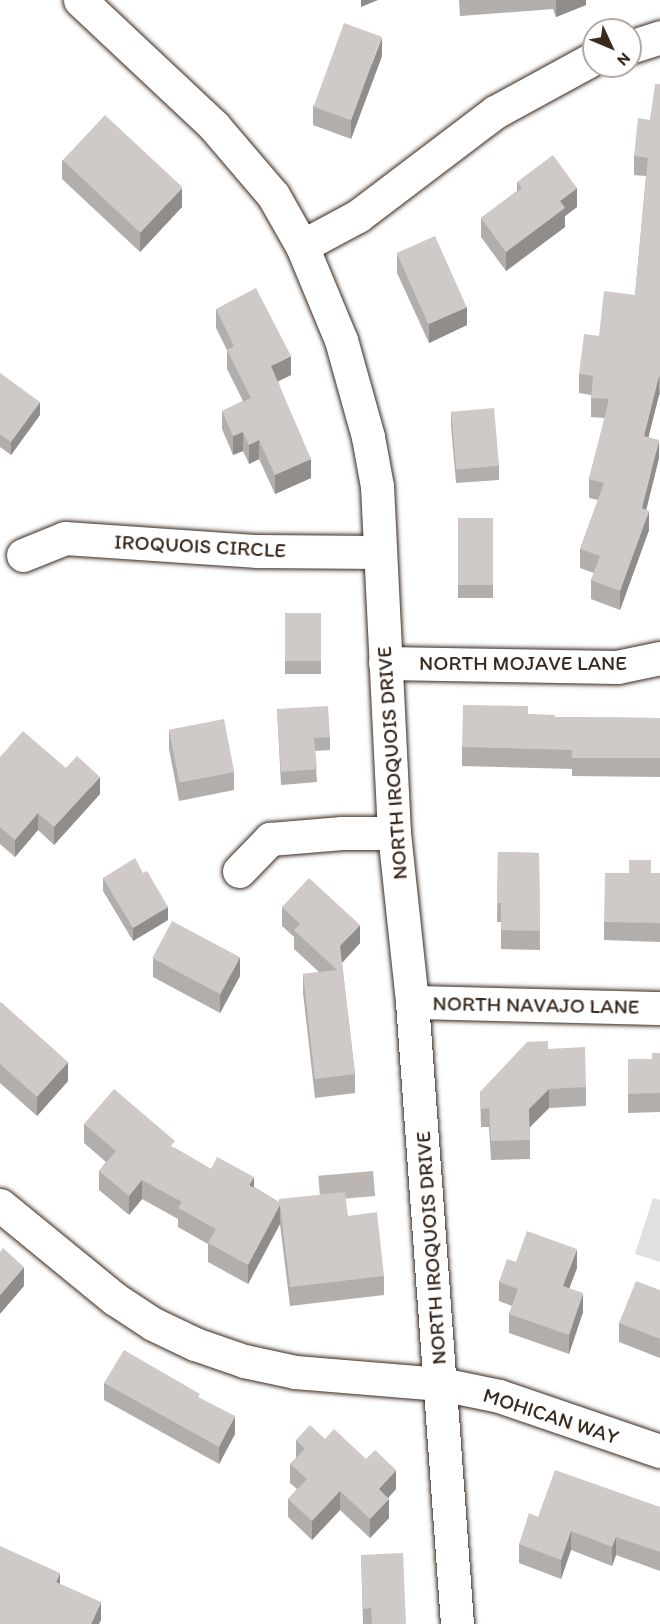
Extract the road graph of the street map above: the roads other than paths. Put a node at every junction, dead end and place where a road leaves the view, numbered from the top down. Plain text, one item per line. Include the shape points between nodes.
1 (80, 0) edge
2 (660, 38) edge
3 (642, 43) edge
4 (582, 65) edge
5 (302, 246) junction
6 (380, 552) junction
7 (24, 555) dead end
8 (660, 658) edge
9 (385, 663) junction
10 (394, 833) junction
11 (238, 871) dead end
12 (412, 1002) junction
13 (660, 1008) edge
14 (0, 1205) edge
15 (441, 1384) junction
16 (660, 1451) edge
17 (457, 1624) edge

1 - 5 street, NORTH IROQUOIS DRIVE via 214,126 273,195
2 - 3 street
4 - 5 street via 495,112 358,216
5 - 6 street, NORTH IROQUOIS DRIVE via 342,340 368,437
6 - 7 street, IROQUOIS CIRCLE via 258,551 65,538
6 - 9 street, NORTH IROQUOIS DRIVE
8 - 9 street, NORTH MOJAVE LANE via 617,667
9 - 10 street, NORTH IROQUOIS DRIVE
10 - 11 street via 270,839
10 - 12 street, NORTH IROQUOIS DRIVE
12 - 13 street, NORTH NAVAJO LANE
12 - 15 street, NORTH IROQUOIS DRIVE
14 - 15 street, MOHICAN WAY via 115,1299 153,1324 195,1344 244,1361 294,1372
15 - 16 street, MOHICAN WAY via 500,1396
15 - 17 street, NORTH IROQUOIS DRIVE

